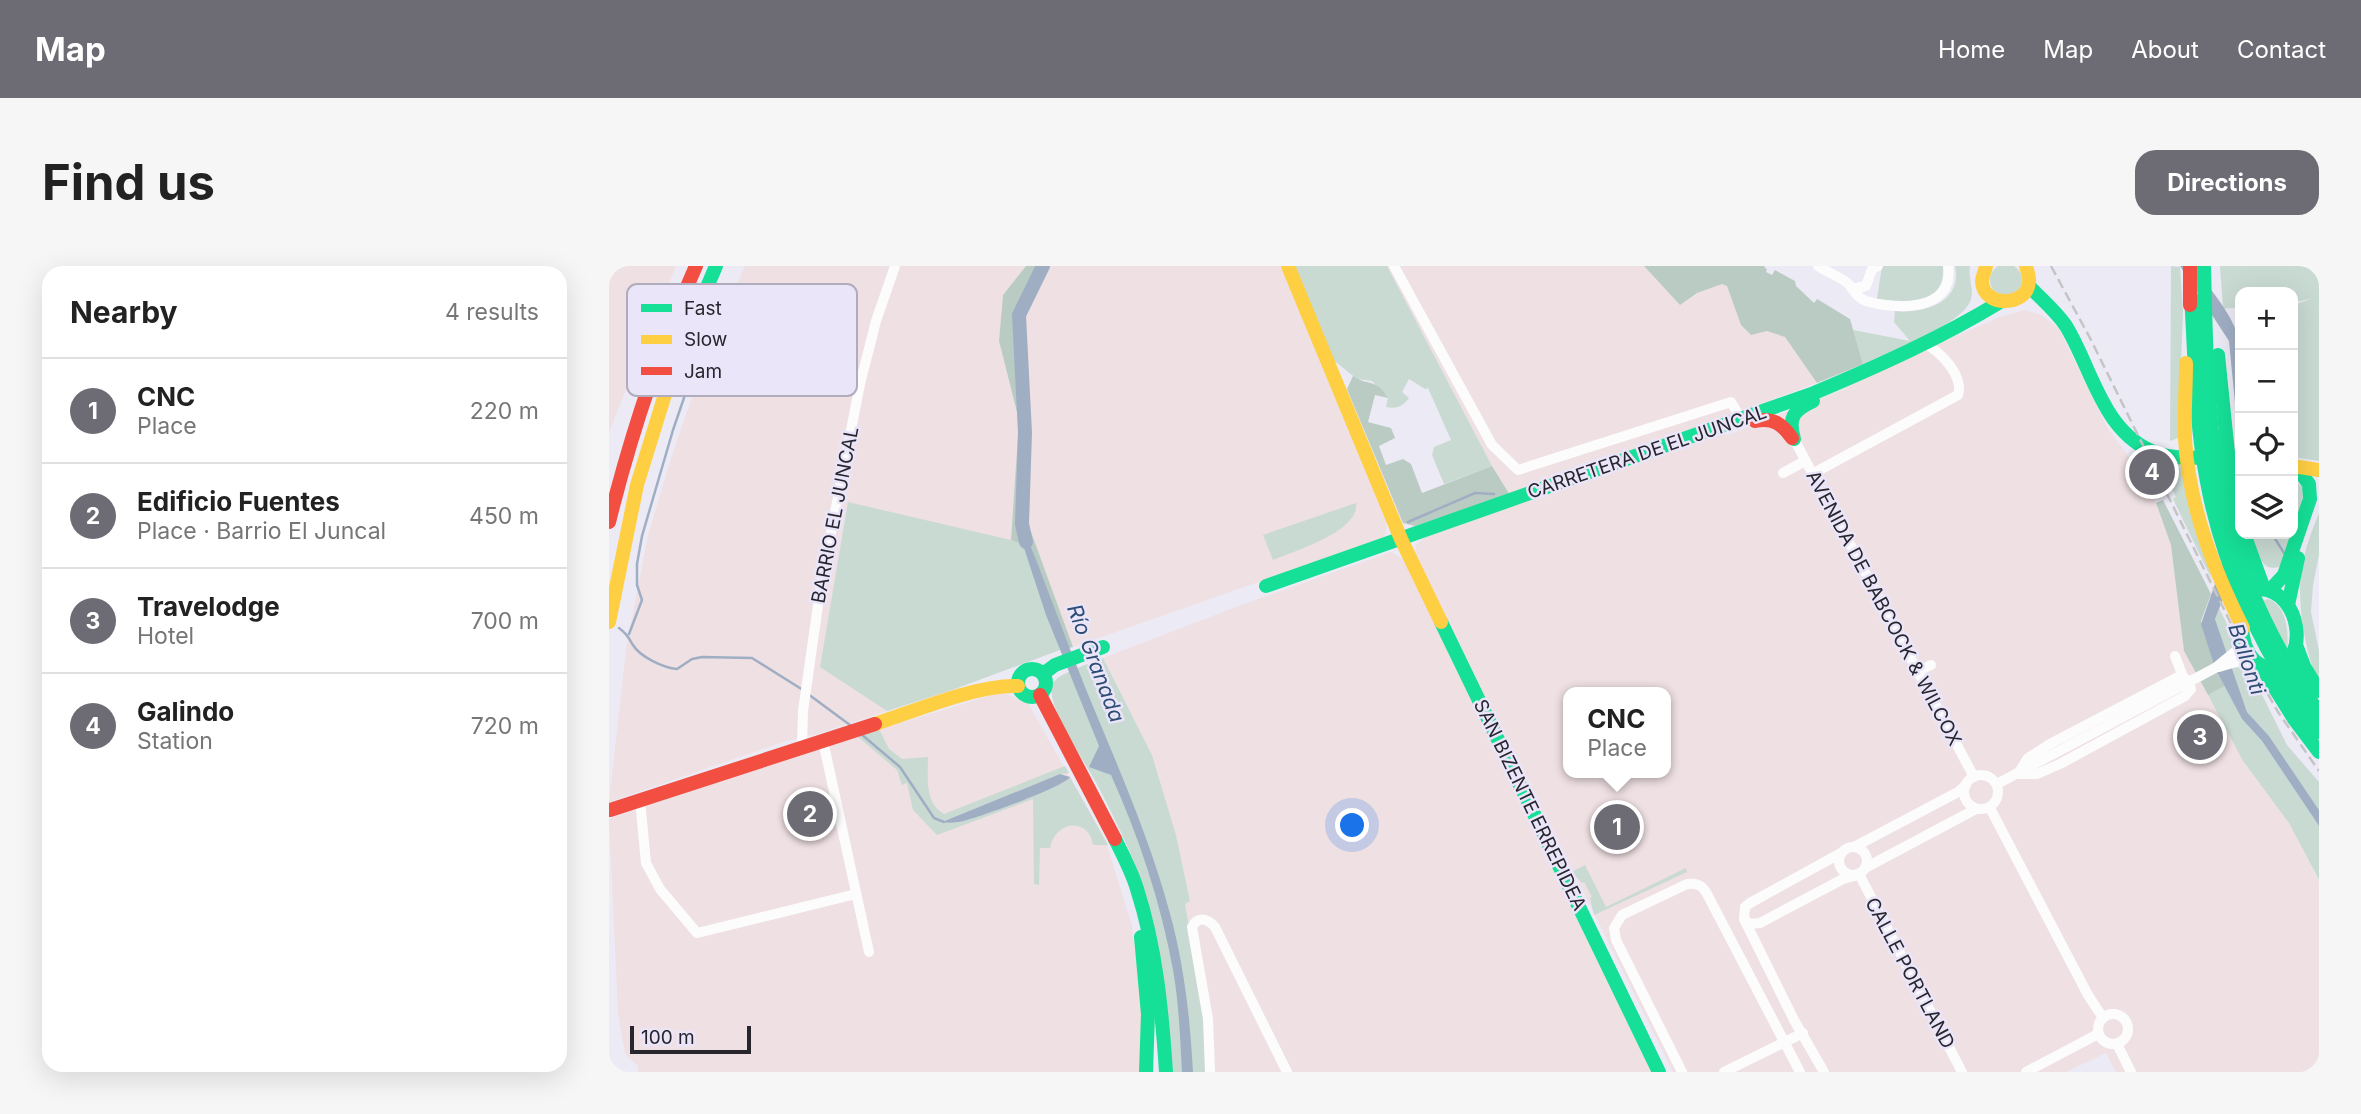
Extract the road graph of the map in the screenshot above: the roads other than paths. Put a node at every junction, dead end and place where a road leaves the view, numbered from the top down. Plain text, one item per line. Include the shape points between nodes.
1 (695, 266) edge
2 (716, 266) edge
3 (895, 266) edge
4 (1288, 266) edge
5 (1394, 266) edge
6 (1819, 266) edge
7 (1878, 266) edge
8 (1948, 266) edge
9 (1986, 266) edge
10 (2026, 266) edge
11 (2190, 266) edge
12 (2206, 266) edge
13 (688, 284) edge
14 (708, 284) edge
15 (2029, 286) junction
16 (1852, 289) junction
17 (2191, 296) junction
18 (2000, 302) junction
19 (1948, 331) junction
20 (1923, 343) junction
21 (1943, 355) junction
22 (1864, 372) junction
23 (644, 396) edge
24 (664, 396) edge
25 (1741, 419) junction
26 (1720, 427) junction
27 (1794, 439) junction
28 (2235, 457) edge
29 (1805, 461) junction
30 (2298, 472) edge
31 (1783, 473) dead end
32 (1812, 474) junction
33 (2315, 491) edge
34 (2235, 500) edge
35 (609, 522) edge
36 (1401, 539) junction
37 (2246, 539) edge
38 (2252, 560) junction
39 (2286, 569) junction
40 (1266, 586) dead end
41 (2265, 589) junction
42 (2288, 605) junction
43 (609, 622) edge
44 (2243, 630) junction
45 (1096, 649) dead end
46 (2294, 651) junction
47 (2175, 656) dead end
48 (1931, 665) dead end
49 (2259, 665) junction
50 (2215, 668) junction
51 (1918, 671) junction
52 (1043, 674) junction
53 (2183, 677) junction
54 (1018, 686) junction
55 (2319, 691) edge
56 (1040, 695) junction
57 (2319, 713) edge
58 (2319, 732) edge
59 (823, 741) junction
60 (802, 747) junction
61 (2319, 752) edge
62 (2018, 774) junction
63 (1974, 777) junction
64 (1997, 784) junction
65 (1965, 785) junction
66 (640, 800) junction
67 (1990, 808) junction
68 (1976, 809) junction
69 (610, 810) edge
70 (1107, 817) junction
71 (1854, 847) junction
72 (1841, 853) junction
73 (1860, 873) junction
74 (856, 894) junction
75 (1745, 919) junction
76 (869, 952) dead end
77 (2103, 1018) junction
78 (1794, 1020) junction
79 (1803, 1033) junction
80 (2098, 1034) junction
81 (1783, 1039) junction
82 (2117, 1044) junction
83 (1146, 1072) edge
84 (1166, 1072) edge
85 (1210, 1072) edge
86 (1287, 1072) edge
87 (1660, 1072) edge
88 (1682, 1072) edge
89 (1724, 1072) edge
90 (1800, 1072) edge
91 (1824, 1072) edge
92 (1962, 1072) edge
93 (2026, 1072) edge
94 (2131, 1072) edge

1 - 13 main road
2 - 14 main road
3 - 60 street, BARRIO EL JUNCAL via 860,384 821,584
4 - 36 main road, SAN BIZENTE ERREPIDEA
5 - 25 street via 1492,445 1518,470 1731,402
6 - 16 street
7 - 16 street via 1865,286
8 - 16 street via 1946,286 1919,306 1865,301
9 - 18 main road via 1984,289
10 - 15 main road
11 - 17 main road
12 - 34 main road
12 - 57 main road via 2212,433 2231,530 2245,578 2268,630
15 - 18 main road, CARRETERA DE EL JUNCAL via 2019,299
15 - 28 main road via 2064,324 2124,435 2161,454
17 - 44 main road via 2185,437 2189,482 2220,583
17 - 58 main road via 2203,446 2219,534 2269,657
18 - 19 main road, CARRETERA DE EL JUNCAL
19 - 20 main road, CARRETERA DE EL JUNCAL
19 - 21 street
20 - 21 street
20 - 22 main road, CARRETERA DE EL JUNCAL
21 - 32 street via 1959,384 1958,395
22 - 25 main road, CARRETERA DE EL JUNCAL
22 - 27 main road via 1845,387 1799,407 1790,419
23 - 35 main road
24 - 43 main road via 626,527
25 - 26 main road, CARRETERA DE EL JUNCAL
26 - 27 main road via 1775,419
26 - 36 main road, CARRETERA DE EL JUNCAL
27 - 29 street, AVENIDA DE BABCOCK & WILCOX
29 - 31 street
29 - 32 street, AVENIDA DE BABCOCK & WILCOX
30 - 33 main road
32 - 51 street, AVENIDA DE BABCOCK & WILCOX
33 - 39 main road
33 - 42 main road
36 - 40 main road, CARRETERA DE EL JUNCAL
36 - 87 main road, SAN BIZENTE ERREPIDEA
37 - 38 main road
38 - 39 main road via 2271,575
38 - 41 main road
39 - 41 main road via 2281,580
41 - 42 main road via 2283,596
41 - 44 main road via 2250,593 2243,604
42 - 46 main road via 2295,631
44 - 49 main road via 2249,653
44 - 50 street via 2237,650
45 - 52 main road
46 - 49 main road via 2282,666
46 - 55 main road
47 - 53 street
48 - 51 street
49 - 50 street via 2237,662
49 - 61 main road
50 - 62 street
51 - 63 street, AVENIDA DE BABCOCK & WILCOX
52 - 54 main road via 1026,670 1019,676
52 - 56 main road via 1046,683
53 - 62 street via 2050,744 2028,758
53 - 62 street via 2191,689 2185,696 2060,764 2037,774
54 - 56 main road via 1026,696
54 - 59 main road via 980,690
56 - 70 main road
59 - 60 main road
59 - 74 street
60 - 66 main road
62 - 64 street
63 - 64 street via 1989,777
63 - 65 street
64 - 67 street via 1999,795
65 - 68 street via 1964,797
65 - 71 street via 1958,793
66 - 69 main road
66 - 74 street via 646,863 660,889 697,933
67 - 68 street
67 - 77 street
68 - 73 street
70 - 83 main road via 1141,941 1148,1014
70 - 84 main road via 1146,920 1160,995
71 - 72 street
71 - 73 street via 1866,855
72 - 73 street via 1840,868 1846,874
72 - 75 street via 1750,902 1743,912
73 - 75 street via 1760,923 1749,924
73 - 92 street, CALLE PORTLAND
74 - 76 street
75 - 78 street
77 - 80 street
77 - 82 street via 2116,1015 2126,1022 2126,1037
78 - 79 street
78 - 81 street
79 - 81 street
79 - 91 street
80 - 82 street via 2108,1044
80 - 93 street
81 - 88 street via 1706,892 1699,885 1687,884 1622,915 1614,928
81 - 89 street
81 - 90 street
82 - 94 street
85 - 86 street via 1208,1018 1192,927 1200,919 1215,927

